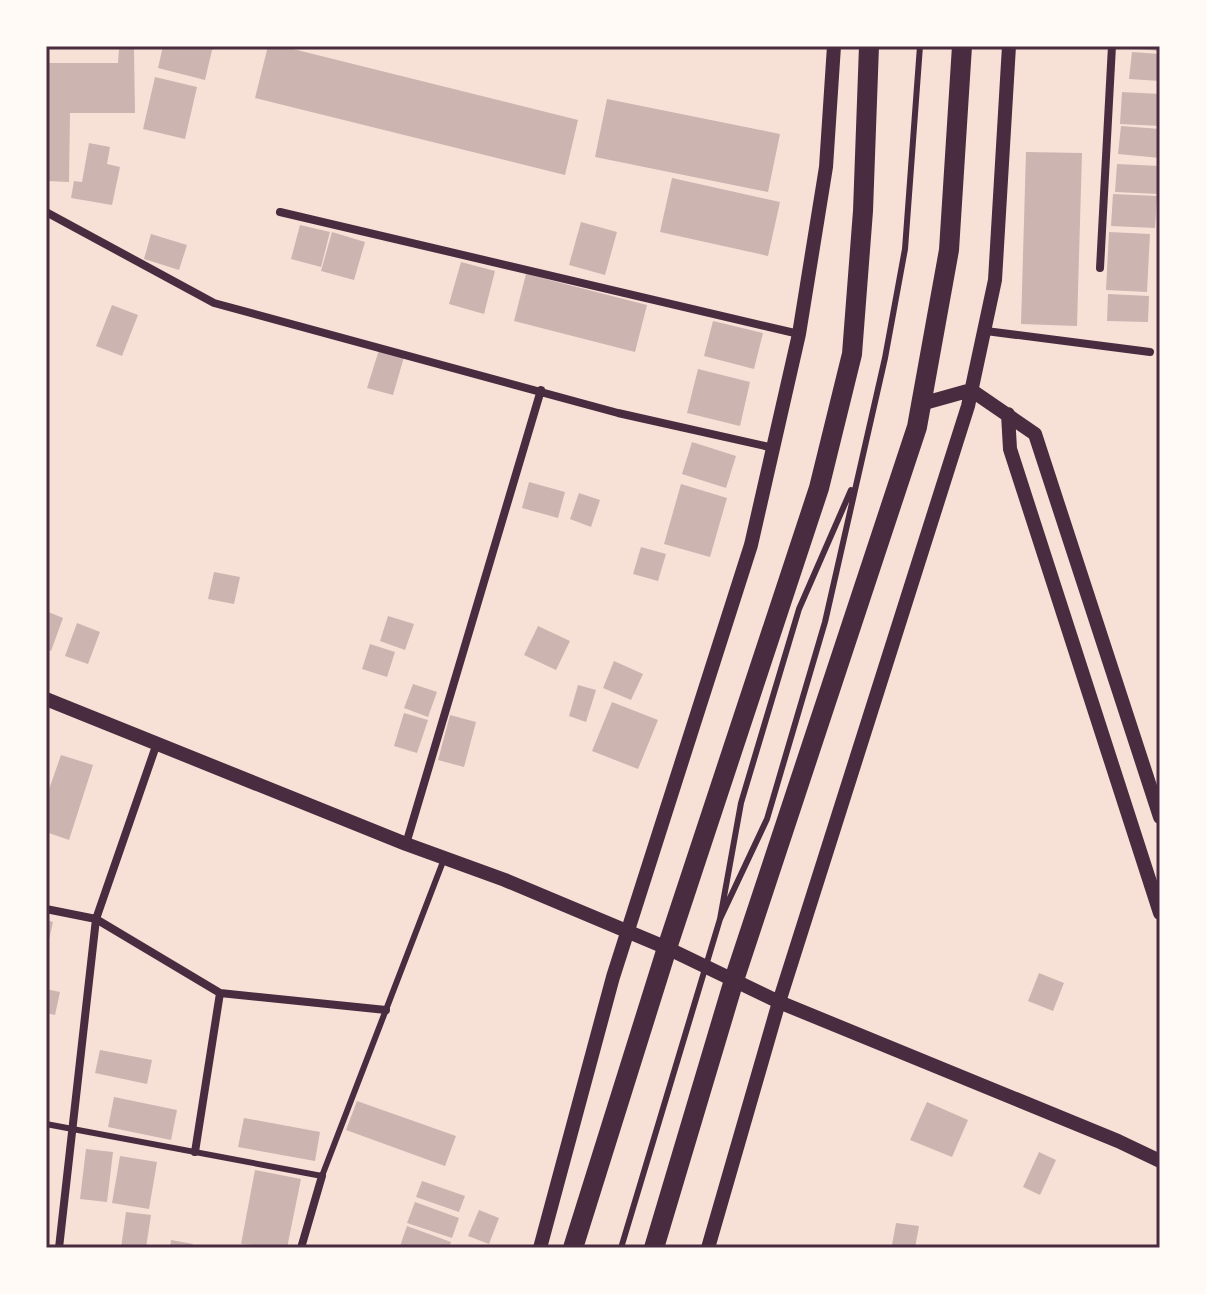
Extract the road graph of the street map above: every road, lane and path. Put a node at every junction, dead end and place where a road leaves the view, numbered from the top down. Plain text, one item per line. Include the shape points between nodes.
1 (834, 46) edge
2 (869, 46) edge
3 (920, 46) edge
4 (962, 46) edge
5 (1009, 46) edge
6 (1112, 46) edge
7 (46, 212) edge
8 (280, 212) dead end
9 (1100, 268) dead end
10 (986, 328) junction
11 (799, 334) junction
12 (1150, 352) dead end
13 (541, 390) junction
14 (971, 390) junction
15 (921, 404) junction
16 (1008, 414) junction
17 (774, 448) junction
18 (858, 475) junction
19 (46, 699) edge
20 (157, 743) junction
21 (1160, 817) edge
22 (406, 844) junction
23 (445, 857) junction
24 (46, 909) edge
25 (1160, 913) edge
26 (96, 919) junction
27 (720, 919) junction
28 (628, 932) junction
29 (667, 948) junction
30 (706, 966) junction
31 (734, 980) junction
32 (220, 993) junction
33 (779, 1002) junction
34 (386, 1010) junction
35 (46, 1124) edge
36 (72, 1129) junction
37 (195, 1152) junction
38 (1160, 1161) edge
39 (322, 1176) junction
40 (59, 1248) edge
41 (301, 1248) edge
42 (540, 1248) edge
43 (573, 1248) edge
44 (621, 1248) edge
45 (654, 1248) edge
46 (708, 1248) edge

1 - 11 street via 826,167
2 - 29 main road via 852,354 819,488
3 - 18 lane via 905,249
4 - 15 main road via 949,250
5 - 10 street via 995,280
6 - 9 street
7 - 13 street via 214,303
8 - 11 street
10 - 12 street
10 - 14 street
11 - 17 street
13 - 17 street
13 - 22 street
14 - 15 street
14 - 16 street
14 - 33 street
15 - 31 main road
16 - 21 street via 1035,434
16 - 25 street via 1010,449
17 - 28 street via 751,545
18 - 27 lane via 825,622 767,819
18 - 27 lane via 799,609 741,803
19 - 20 street
20 - 22 street
20 - 26 street
22 - 23 street
23 - 28 street
23 - 34 lane
24 - 26 street
26 - 32 street
26 - 36 street
27 - 30 lane
28 - 29 street
28 - 42 street
29 - 30 street
29 - 43 main road
30 - 31 street
30 - 44 lane
31 - 33 street
31 - 45 main road
32 - 34 street
32 - 37 street
33 - 38 street
33 - 46 street
34 - 39 lane
35 - 36 lane
36 - 37 lane
36 - 40 street
37 - 39 lane
39 - 41 street

